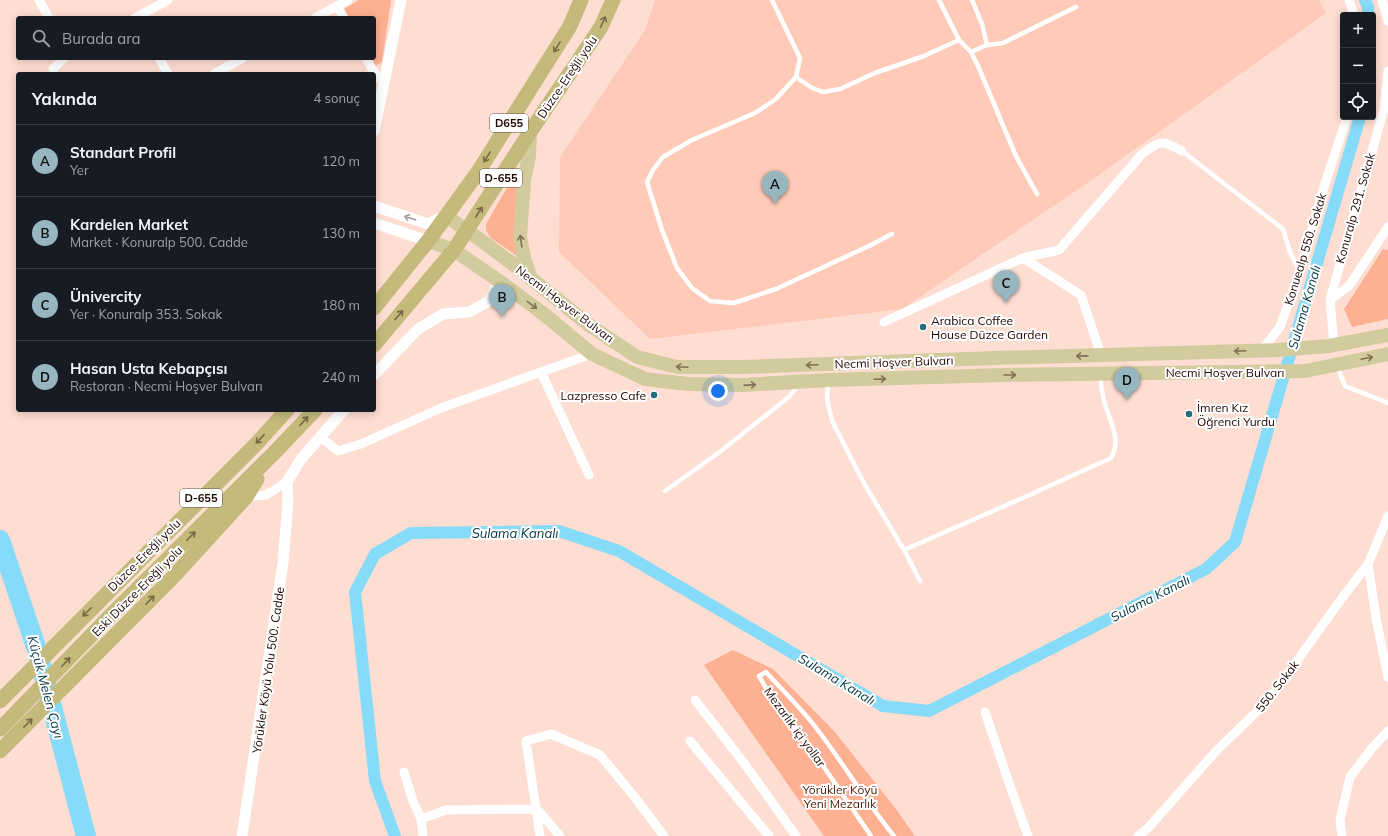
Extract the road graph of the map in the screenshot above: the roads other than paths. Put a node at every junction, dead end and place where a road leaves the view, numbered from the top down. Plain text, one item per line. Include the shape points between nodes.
1 (38, 0) edge
2 (168, 0) edge
3 (348, 0) edge
4 (402, 0) edge
5 (581, 0) edge
6 (613, 0) edge
7 (772, 0) edge
8 (939, 0) edge
9 (972, 0) edge
10 (1349, 0) edge
11 (1382, 0) edge
12 (337, 6) junction
13 (1076, 7) dead end
14 (1353, 12) edge
15 (47, 16) edge
16 (140, 16) edge
17 (319, 16) edge
18 (343, 16) edge
19 (1388, 21) edge
20 (960, 40) junction
21 (987, 45) junction
22 (971, 52) junction
23 (62, 60) edge
24 (160, 60) edge
25 (239, 60) edge
26 (367, 60) edge
27 (1388, 71) edge
28 (54, 72) edge
29 (167, 72) edge
30 (218, 72) edge
31 (376, 72) edge
32 (379, 77) edge
33 (796, 77) junction
34 (376, 109) edge
35 (1386, 109) edge
36 (1346, 120) edge
37 (530, 132) junction
38 (1182, 151) joint
39 (1037, 194) dead end
40 (376, 207) edge
41 (446, 216) junction
42 (376, 225) edge
43 (1388, 227) edge
44 (467, 230) junction
45 (892, 234) dead end
46 (428, 241) junction
47 (454, 250) junction
48 (1023, 258) junction
49 (1300, 271) junction
50 (532, 279) junction
51 (499, 281) junction
52 (1330, 300) junction
53 (376, 306) edge
54 (884, 322) dead end
55 (1388, 335) edge
56 (376, 343) edge
57 (1331, 346) junction
58 (1258, 350) junction
59 (592, 354) junction
60 (1388, 354) edge
61 (1101, 355) junction
62 (1337, 365) junction
63 (541, 372) junction
64 (376, 373) edge
65 (1099, 374) junction
66 (828, 380) junction
67 (800, 382) junction
68 (1388, 402) edge
69 (285, 412) edge
70 (313, 412) edge
71 (342, 412) edge
72 (320, 437) junction
73 (274, 453) junction
74 (589, 475) dead end
75 (287, 482) junction
76 (665, 491) dead end
77 (246, 497) junction
78 (229, 498) junction
79 (1388, 516) edge
80 (904, 550) junction
81 (1368, 564) junction
82 (920, 581) dead end
83 (1388, 677) edge
84 (695, 700) dead end
85 (0, 701) edge
86 (986, 712) dead end
87 (0, 729) edge
88 (1388, 731) edge
89 (690, 741) dead end
90 (0, 751) edge
91 (404, 772) dead end
92 (537, 809) junction
93 (421, 819) junction
94 (242, 836) edge
95 (423, 836) edge
96 (540, 836) edge
97 (560, 836) edge
98 (664, 836) edge
99 (769, 836) edge
100 (796, 836) edge
101 (871, 836) edge
102 (894, 836) edge
103 (1028, 836) edge
104 (1138, 836) edge
105 (1342, 836) edge

1 - 15 street
2 - 16 street
3 - 12 street
4 - 32 street
5 -> 41 highway, Düzce-Ereğli yolu / D655 via 562,39 478,172
37 -> 6 highway, Düzce-Ereğli yolu / D-655 via 601,27
7 - 33 lane via 800,58
8 - 20 lane
9 - 21 lane
10 - 14 street
11 - 19 street
12 - 17 street
12 - 18 street
13 - 21 lane via 1003,43
20 - 22 lane
20 - 33 lane via 840,89 823,92
21 - 22 lane
22 - 39 lane via 1016,156
23 - 28 street via 53,68
24 - 29 street
25 - 30 street
26 - 31 street
27 - 35 street, Konuralp 291. Sokak
32 - 34 street
33 - 45 lane via 776,99 755,113 692,140 663,157 653,170 648,182 662,230 678,268 692,288 710,301 734,303 776,289
35 - 52 street, Konuralp 291. Sokak
36 - 49 street, Konuealp 550. Sokak
44 -> 37 highway, Düzce-Ereğli yolu / D-655
50 -> 37 main road via 520,237
38 - 48 street via 1168,143 1157,143 1142,154 1059,250
38 - 49 lane via 1283,228 1290,252
41 -> 40 street via 428,224
41 - 44 main road, Necmi Hoşver Bulvarı
41 - 46 highway, Düzce-Ereğli yolu / D655
42 - 46 street
43 - 52 street via 1349,286
44 - 47 highway, Düzce-Ereğli yolu / D-655
44 - 50 main road, Necmi Hoşver Bulvarı
46 - 47 main road, Necmi Hoşver Bulvarı
46 - 53 highway, Düzce-Ereğli yolu
47 - 51 main road, Necmi Hoşver Bulvarı
56 -> 47 highway, Düzce-Ereğli yolu / D-655
48 - 54 street
48 - 61 street via 1081,295
49 - 58 street, Konuealp 550. Sokak via 1280,327 1265,346
61 -> 50 main road, Necmi Hoşver Bulvarı via 677,367 637,357 589,325
51 -> 59 main road, Necmi Hoşver Bulvarı
51 - 64 street via 489,301 470,312 443,314 418,329
52 - 57 street, Konuralp 291. Sokak
55 - 57 main road, Necmi Hoşver Bulvarı
57 - 58 main road, Necmi Hoşver Bulvarı
58 -> 61 main road, Necmi Hoşver Bulvarı
59 - 63 street
59 -> 67 main road, Necmi Hoşver Bulvarı via 645,380 743,385
62 -> 60 main road, Necmi Hoşver Bulvarı
62 - 65 main road, Necmi Hoşver Bulvarı via 1305,371
62 - 68 lane via 1345,386
63 - 72 street via 441,408 344,450 338,451
63 - 74 street
66 -> 65 main road, Necmi Hoşver Bulvarı via 1005,374
65 - 80 lane via 1104,403 1116,437 1116,450 1111,458
66 - 67 main road, Necmi Hoşver Bulvarı
66 - 80 lane via 826,399 832,421
67 - 76 lane via 790,396 721,451
69 -> 85 highway, Düzce-Ereğli yolu / D-655
73 -> 70 highway
71 - 72 street
72 - 75 street via 301,459
73 - 77 highway
73 - 78 highway, Eski Düzce-Ereğli yolu
75 - 77 street via 266,495
75 - 94 street, Yörükler Köyü Yolu 500. Cadde via 283,563
77 - 78 street
90 -> 77 highway via 174,576
87 -> 78 highway, Eski Düzce-Ereğli yolu
79 - 81 street, 550. Sokak
80 - 82 lane
81 - 83 street
81 - 104 street, 550. Sokak via 1268,700 1217,750
84 - 100 street via 744,762
86 - 103 street
88 - 105 street via 1350,777 1340,820
89 - 99 street
91 - 93 street
92 - 93 street via 446,810
92 - 96 street
92 - 97 street
92 - 98 street via 526,741 551,734 600,755
93 - 95 street
101 - 102 lane, Mezarlık içi yollar via 815,754 774,702 759,676 766,672 816,728

